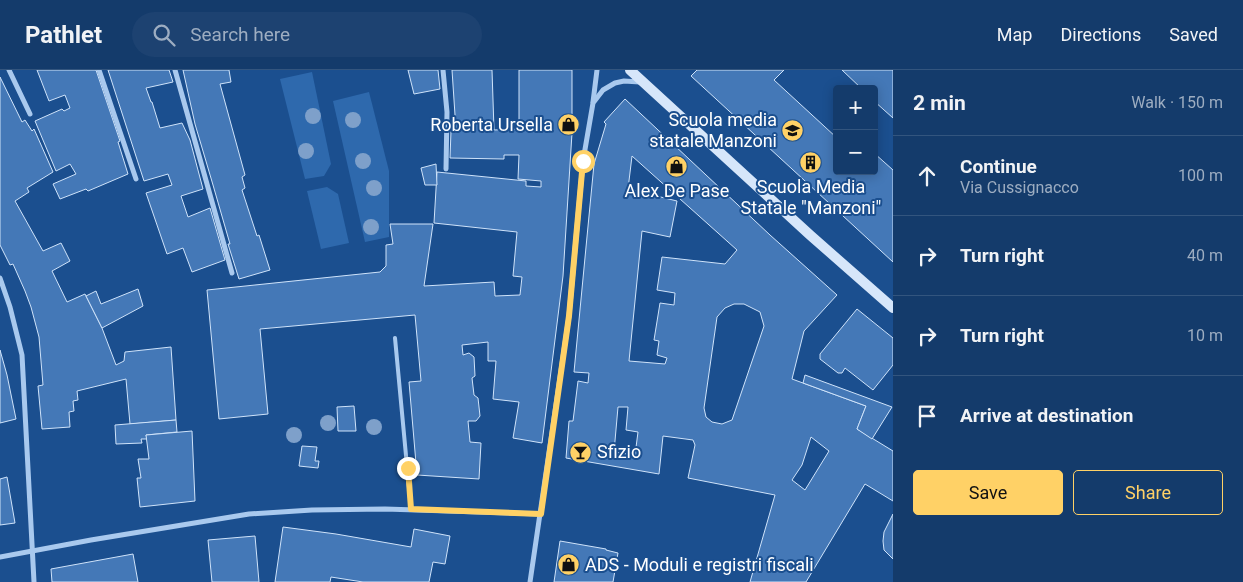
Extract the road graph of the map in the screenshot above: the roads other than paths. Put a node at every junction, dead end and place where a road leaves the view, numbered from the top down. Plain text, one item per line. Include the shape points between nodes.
1 (9, 70) edge
2 (100, 70) edge
3 (175, 70) edge
4 (443, 70) edge
5 (597, 70) edge
6 (630, 70) edge
7 (636, 70) edge
8 (645, 82) junction
9 (593, 103) junction
10 (30, 114) dead end
11 (446, 170) dead end
12 (136, 178) dead end
13 (232, 272) dead end
14 (0, 278) edge
15 (893, 308) edge
16 (395, 338) dead end
17 (411, 509) junction
18 (541, 514) junction
19 (32, 552) junction
20 (0, 557) edge
21 (34, 582) edge
22 (530, 582) edge

1 - 10 street
2 - 12 street
3 - 13 street
4 - 11 street via 447,112
5 - 9 street
6 - 8 street
7 - 8 street
8 - 9 street via 616,83 603,90
8 - 15 street
9 - 18 street via 583,161 569,316
14 - 19 street via 22,355
16 - 17 lane
17 - 18 street
17 - 19 street via 249,514
18 - 22 street
19 - 20 street
19 - 21 street

